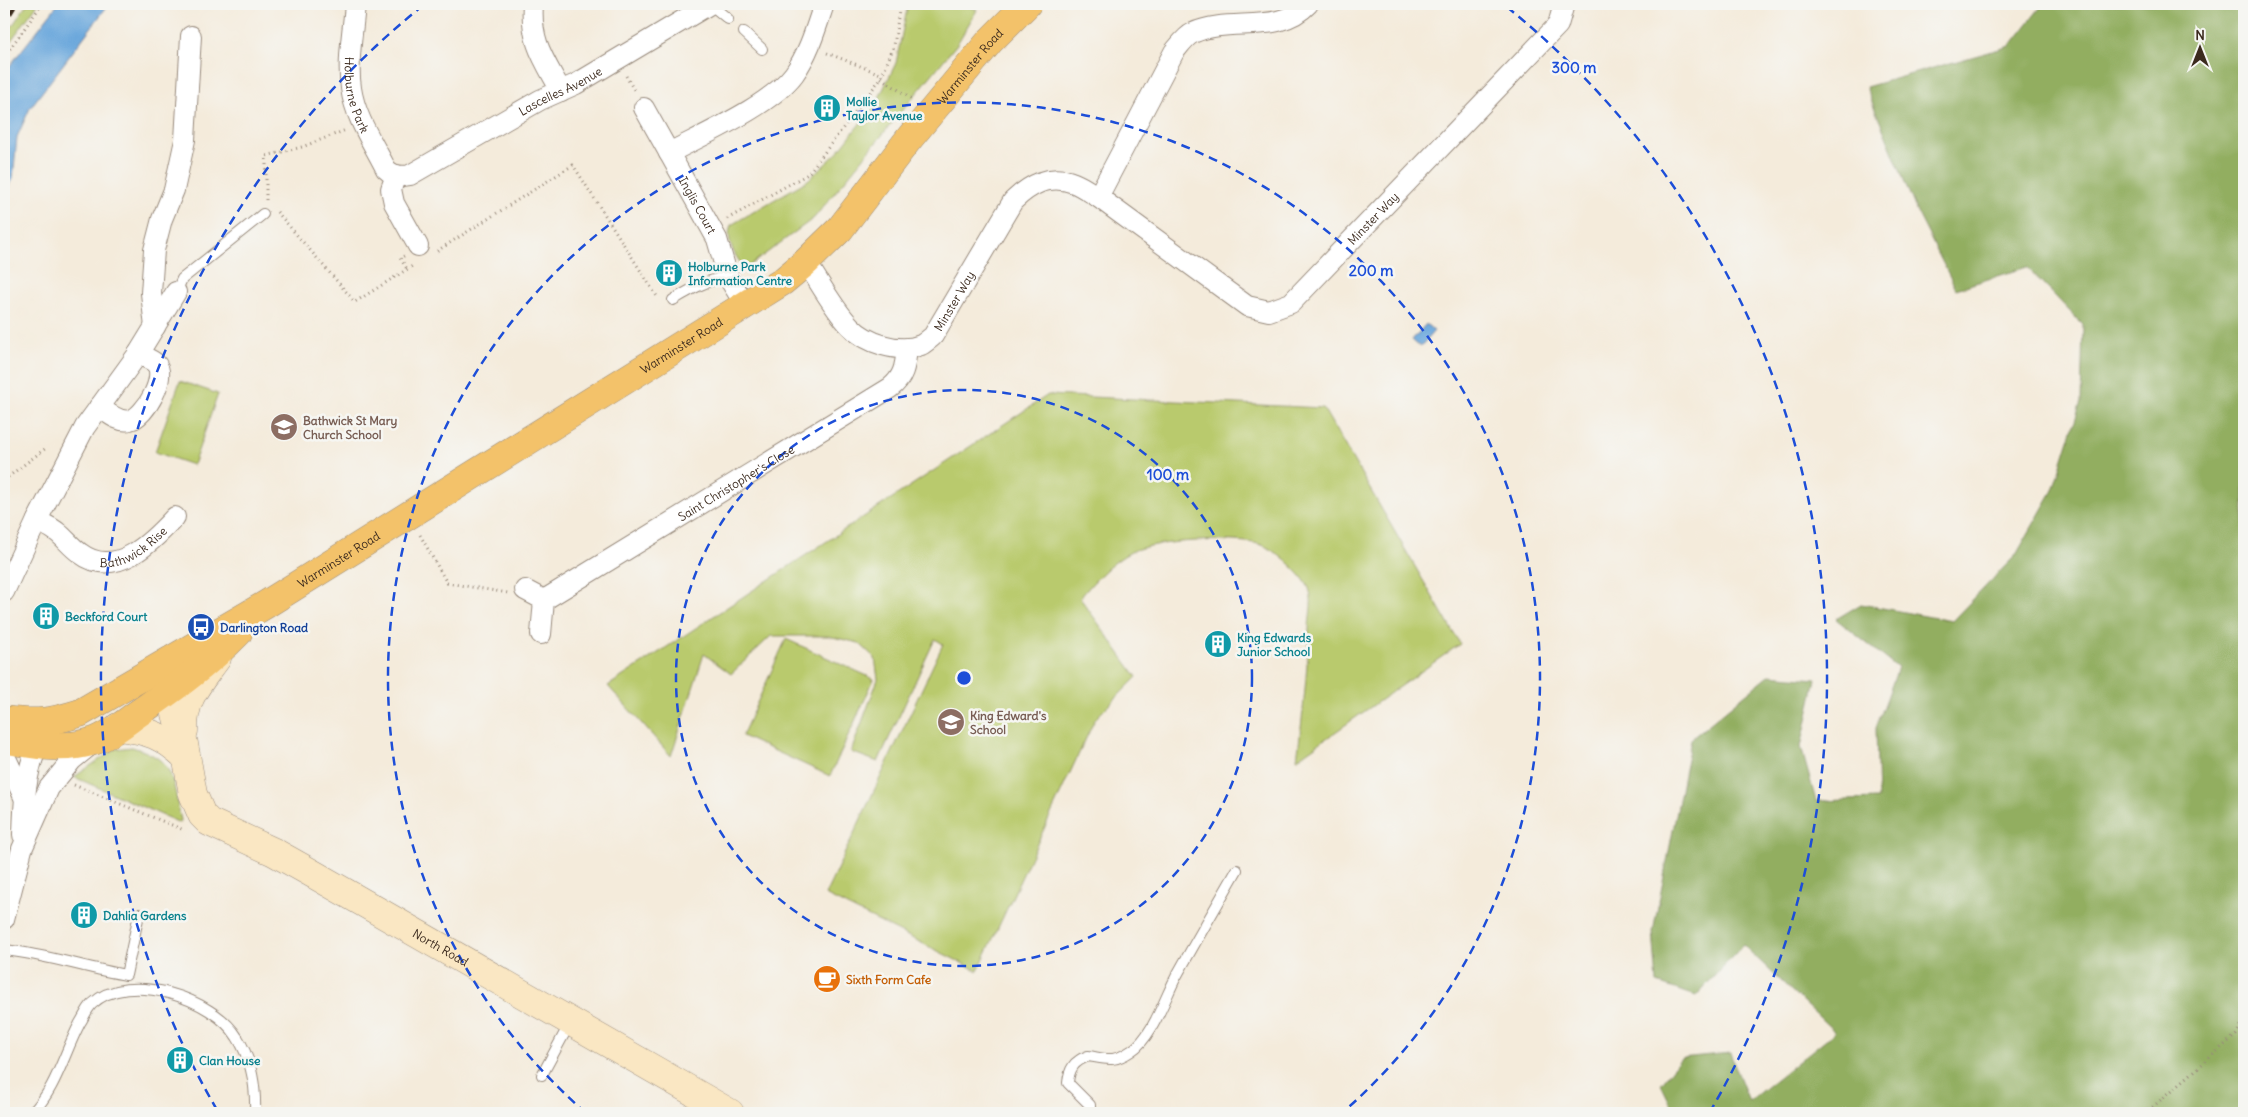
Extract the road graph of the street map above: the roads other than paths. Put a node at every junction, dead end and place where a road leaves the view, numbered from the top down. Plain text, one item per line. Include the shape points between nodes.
1 (355, 4) edge
2 (533, 4) edge
3 (710, 4) edge
4 (824, 4) edge
5 (1027, 4) edge
6 (1308, 4) edge
7 (1564, 4) edge
8 (728, 19) dead end
9 (744, 32) dead end
10 (191, 36) dead end
11 (762, 49) dead end
12 (561, 91) junction
13 (644, 108) road end
14 (669, 153) junction
15 (403, 175) junction
16 (1098, 197) junction
17 (263, 214) road end
18 (422, 255) road end
19 (806, 262) junction
20 (728, 277) junction
21 (176, 292) joint
22 (673, 300) dead end
23 (746, 306) junction
24 (155, 326) junction
25 (907, 349) junction
26 (138, 354) junction
27 (99, 407) junction
28 (175, 517) dead end
29 (37, 520) junction
30 (525, 590) road end
31 (4, 592) edge
32 (544, 600) junction
33 (265, 605) junction
34 (541, 634) dead end
35 (182, 653) junction
36 (175, 692) junction
37 (4, 721) edge
38 (53, 732) junction
39 (107, 734) junction
40 (4, 739) edge
41 (185, 751) junction
42 (4, 754) edge
43 (52, 783) junction
44 (25, 799) junction
45 (22, 849) junction
46 (1237, 870) dead end
47 (139, 914) dead end
48 (4, 919) edge
49 (4, 950) edge
50 (570, 1022) junction
51 (542, 1075) dead end
52 (32, 1113) edge
53 (255, 1113) edge
54 (730, 1113) edge
55 (1090, 1113) edge

1 - 15 street, Holburne Park via 351,89 362,123 386,169
2 - 12 street via 532,28 536,44
3 - 8 lane
3 - 12 street, Lascelles Avenue
4 - 14 street via 809,48 782,88
5 - 19 highway, Warminster Road via 990,41 840,228
6 - 16 street via 1278,22 1212,26 1191,34 1174,52
7 - 16 street, Minster Way via 1558,25 1291,303 1269,312 1246,306
9 - 11 lane
10 - 24 street via 185,140 174,190 154,250 151,293
12 - 15 street, Lascelles Avenue
13 - 14 street, Inglis Court
14 - 20 street, Inglis Court via 712,228
15 - 18 street via 391,190 394,203
16 - 25 street, Minster Way via 1073,182 1049,180 1028,187 1013,201 933,336
17 - 21 lane via 182,279
19 - 23 highway, Warminster Road
19 - 25 street via 850,326 861,335 891,347
20 - 22 lane via 698,286
20 - 23 street, Inglis Court
21 - 24 street
23 - 33 highway, Warminster Road
24 - 26 street
25 - 32 street, Saint Christopher's Close via 904,371 890,388
26 - 27 street
26 - 27 street via 156,363 160,372 160,382 140,415 130,420 118,420
27 - 29 street via 85,427
28 - 29 street, Bathwick Rise via 155,539 133,555 108,562 98,562 79,553 58,532
29 - 31 street
30 - 32 street
32 - 34 street
33 - 35 highway, Warminster Road
33 - 36 highway, Warminster Road
35 - 36 highway via 176,661
35 - 38 highway, Warminster Road
36 - 38 highway, Warminster Road via 153,684 81,727
36 - 39 highway, Warminster Road
36 - 41 street, North Road
37 - 38 highway via 30,723
38 - 39 highway, Warminster Road via 68,746
38 - 40 highway
38 - 43 street
38 - 44 street via 32,759
39 - 41 street via 138,729 155,734
39 - 43 street
41 - 50 street, North Road via 196,804 209,822 274,852
42 - 44 street
43 - 45 street
44 - 45 street
45 - 48 street
46 - 55 lane via 1144,1041 1116,1059 1088,1056 1073,1065 1068,1083 1090,1105
47 - 49 lane via 126,975
50 - 51 lane
50 - 54 street, North Road
52 - 53 lane via 45,1098 90,1005 106,993 122,989 148,989 189,999 214,1013 236,1034 249,1057

